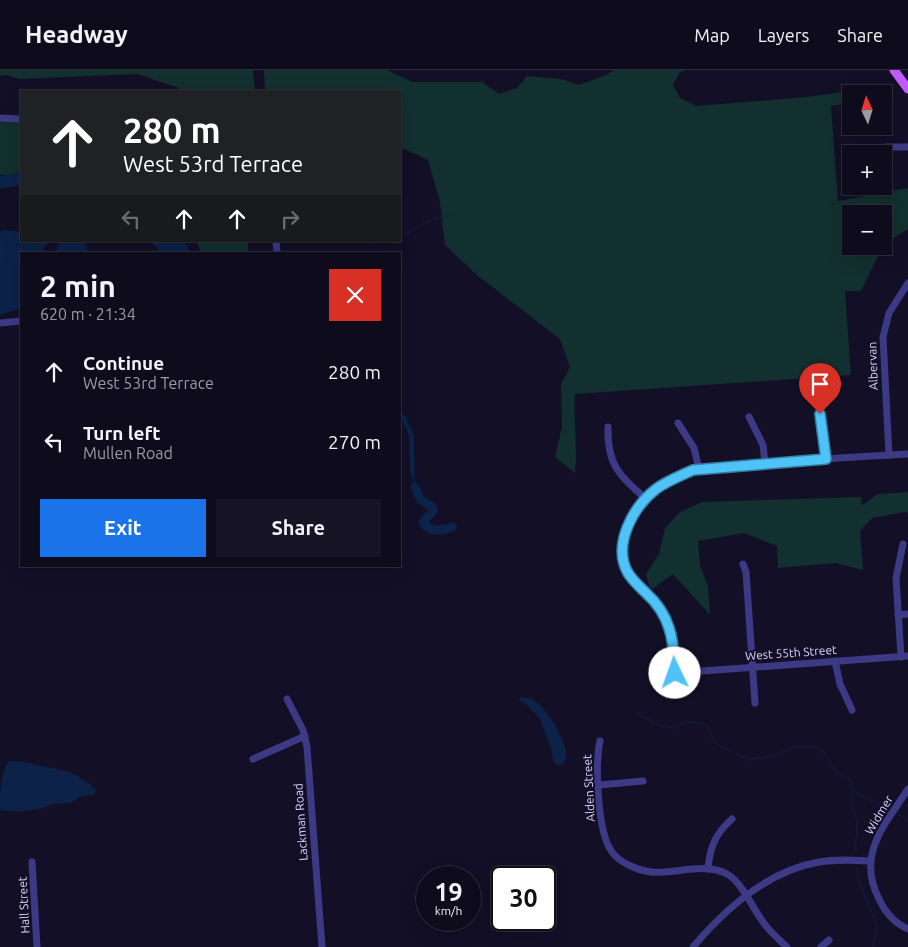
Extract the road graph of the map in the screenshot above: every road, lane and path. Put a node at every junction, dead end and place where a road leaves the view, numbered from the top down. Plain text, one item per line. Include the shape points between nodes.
1 (894, 70) edge
2 (908, 89) edge
3 (0, 118) edge
4 (20, 119) edge
5 (892, 147) edge
6 (908, 147) edge
7 (908, 283) edge
8 (20, 321) edge
9 (0, 323) edge
10 (820, 414) dead end
11 (749, 417) dead end
12 (678, 423) dead end
13 (608, 428) dead end
14 (908, 454) edge
15 (889, 455) junction
16 (826, 459) junction
17 (765, 463) junction
18 (699, 469) junction
19 (646, 499) junction
20 (903, 544) dead end
21 (743, 564) dead end
22 (908, 614) edge
23 (898, 615) junction
24 (904, 656) edge
25 (835, 661) junction
26 (753, 668) junction
27 (287, 699) dead end
28 (755, 702) dead end
29 (852, 710) dead end
30 (305, 736) junction
31 (600, 740) dead end
32 (253, 759) dead end
33 (642, 781) dead end
34 (598, 784) junction
35 (908, 789) edge
36 (732, 819) dead end
37 (870, 861) junction
38 (32, 862) dead end
39 (708, 869) junction
40 (746, 895) junction
41 (908, 929) edge
42 (829, 940) dead end
43 (38, 947) edge
44 (322, 947) edge
45 (693, 947) edge
46 (787, 947) edge
47 (821, 947) edge

1 - 2 main road
3 - 4 street
5 - 6 street
7 - 15 street, Albervan via 889,313 883,338
8 - 9 street
10 - 16 street
11 - 17 street via 761,440
12 - 18 street via 694,448
13 - 19 street via 612,461 619,474
14 - 15 street
15 - 16 street
16 - 17 street
17 - 18 street
18 - 19 street via 674,478
19 - 26 street, West 55th Street via 630,521 623,542 623,560 628,573 657,606 669,628 675,673
20 - 23 street via 896,578
21 - 26 street
22 - 23 street
23 - 24 street
24 - 25 street, West 55th Street
25 - 26 street, West 55th Street
25 - 29 street via 840,684
26 - 28 street
27 - 30 street, Lackman Road
30 - 32 street
30 - 44 street, Lackman Road
31 - 34 street, Alden Street via 596,757
33 - 34 street
34 - 39 street, Alden Street via 602,825 613,853 638,869 652,872
35 - 37 street, Widmer via 884,825
36 - 39 street via 712,845
37 - 40 street via 809,864
37 - 41 street, Widmer via 874,890 894,921
38 - 43 street, Hall Street
39 - 40 street via 729,875
40 - 45 street
40 - 46 street via 771,932
42 - 47 street

